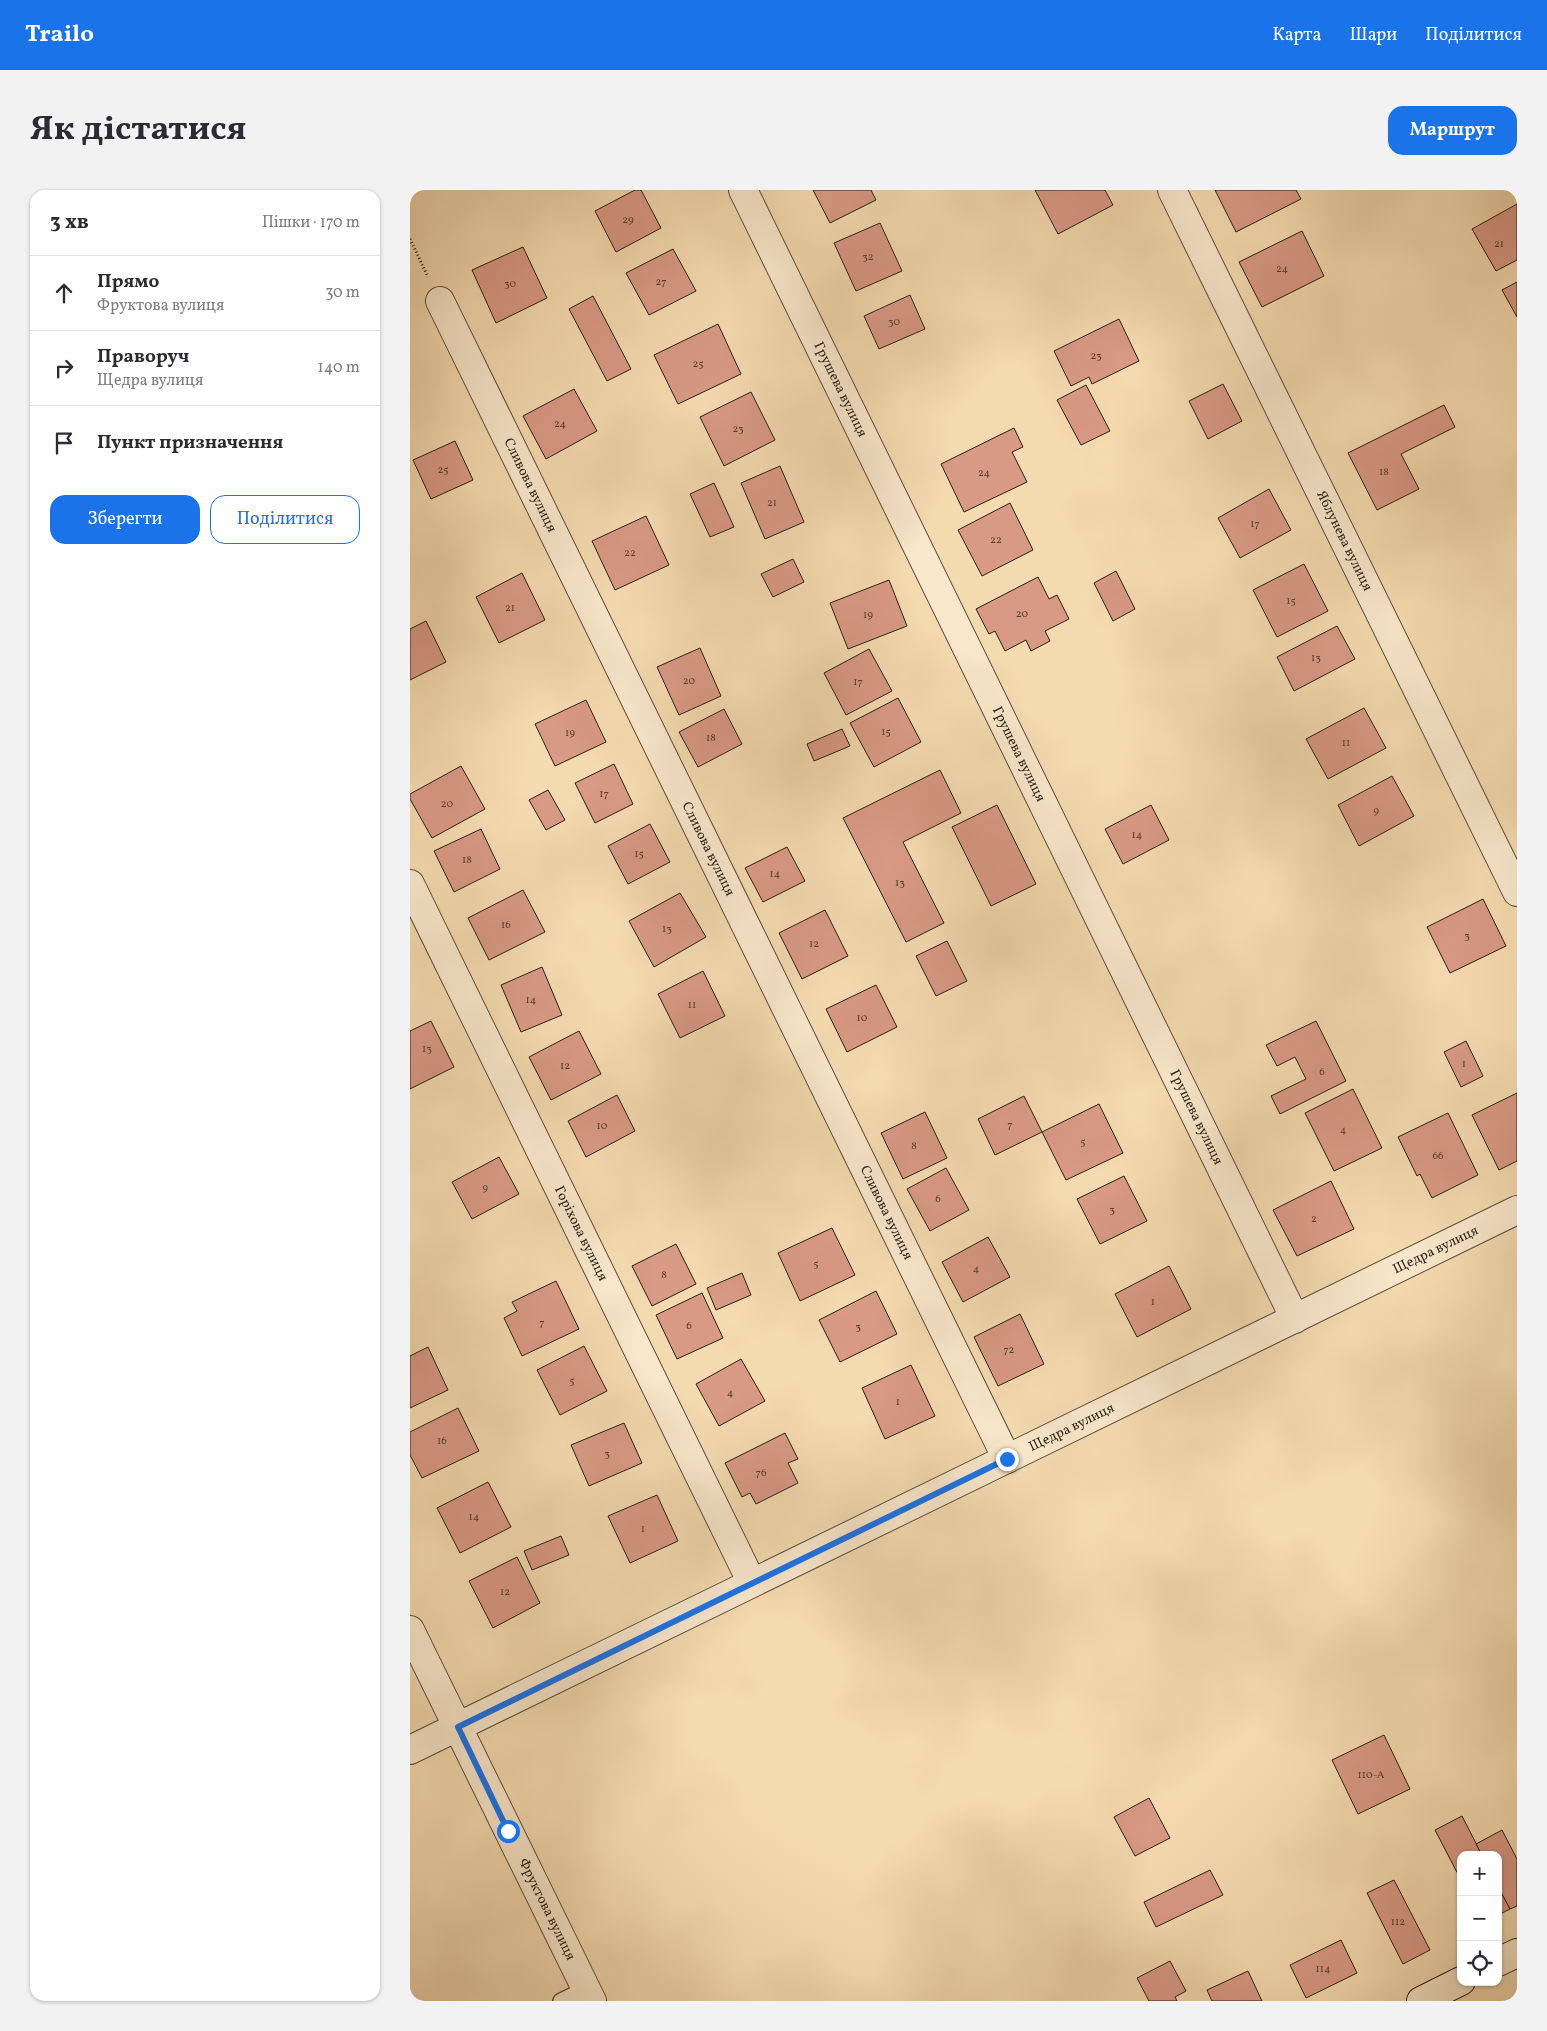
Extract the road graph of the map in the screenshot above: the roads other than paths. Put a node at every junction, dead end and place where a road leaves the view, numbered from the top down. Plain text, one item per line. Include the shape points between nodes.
1 (743, 190) edge
2 (1172, 190) edge
3 (440, 301) road end
4 (410, 884) edge
5 (1517, 892) edge
6 (1517, 1210) edge
7 (1295, 1318) junction
8 (1007, 1459) junction
9 (752, 1582) junction
10 (410, 1630) edge
11 (458, 1727) junction
12 (410, 1750) edge
13 (1517, 1953) edge
14 (1502, 1960) edge
15 (1457, 1983) edge
16 (589, 1995) edge
17 (561, 2001) edge
18 (1421, 2001) edge

1 - 7 street, Грушева вулиця
2 - 5 street, Яблунева вулиця
3 - 8 street, Сливова вулиця
4 - 9 street, Горіхова вулиця
6 - 7 street, Щедра вулиця
7 - 8 street, Щедра вулиця
8 - 9 street, Щедра вулиця
9 - 11 street, Щедра вулиця
10 - 11 street, Фруктова вулиця
11 - 12 street, Щедра вулиця
11 - 16 street, Фруктова вулиця
13 - 14 street
15 - 18 street
16 - 17 lane

